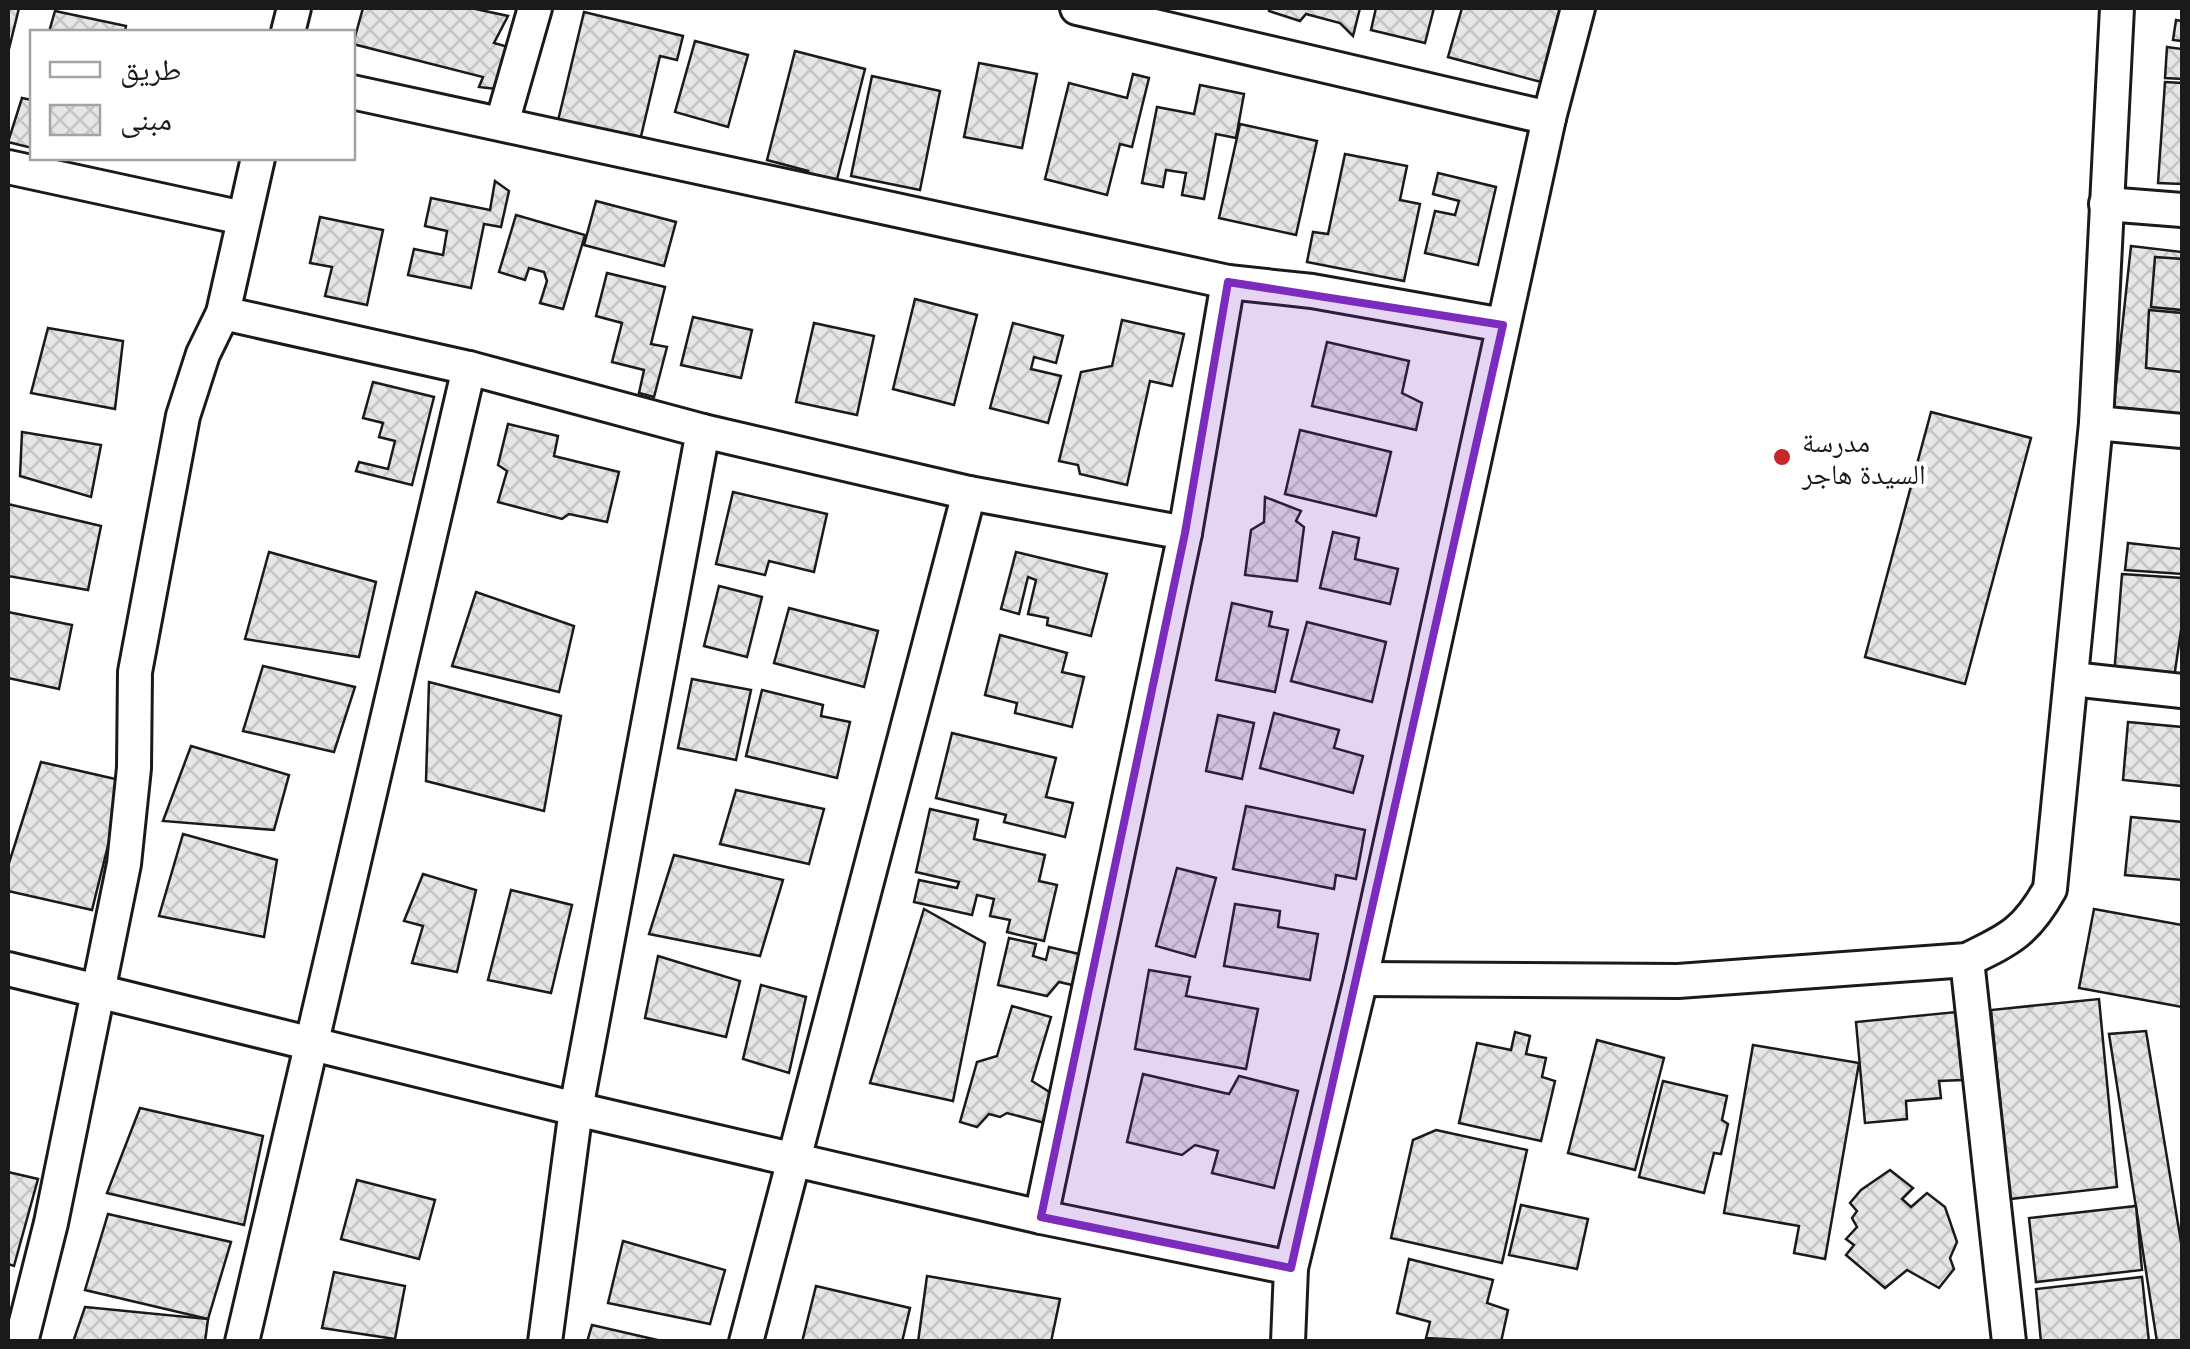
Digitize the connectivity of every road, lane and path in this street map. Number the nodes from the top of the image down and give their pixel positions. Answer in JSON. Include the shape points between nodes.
{"nodes":[{"id":1,"x":535,"y":8,"type":"edge"},
{"id":2,"x":1077,"y":8,"type":"edge"},
{"id":3,"x":1578,"y":8,"type":"edge"},
{"id":4,"x":2117,"y":8,"type":"edge"},
{"id":5,"x":355,"y":93,"type":"edge"},
{"id":6,"x":1548,"y":118,"type":"junction"},
{"id":7,"x":502,"y":123,"type":"junction"},
{"id":8,"x":258,"y":160,"type":"edge"},
{"id":9,"x":8,"y":170,"type":"edge"},
{"id":10,"x":2106,"y":204,"type":"junction"},
{"id":11,"x":2182,"y":210,"type":"edge"},
{"id":12,"x":244,"y":218,"type":"junction"},
{"id":13,"x":1228,"y":282,"type":"junction"},
{"id":14,"x":222,"y":313,"type":"junction"},
{"id":15,"x":1502,"y":325,"type":"junction"},
{"id":16,"x":469,"y":368,"type":"junction"},
{"id":17,"x":2096,"y":422,"type":"junction"},
{"id":18,"x":2182,"y":430,"type":"edge"},
{"id":19,"x":703,"y":431,"type":"junction"},
{"id":20,"x":970,"y":493,"type":"junction"},
{"id":21,"x":1185,"y":533,"type":"junction"},
{"id":22,"x":2072,"y":678,"type":"junction"},
{"id":23,"x":2182,"y":691,"type":"edge"},
{"id":24,"x":1966,"y":960,"type":"junction"},
{"id":25,"x":8,"y":969,"type":"edge"},
{"id":26,"x":1361,"y":979,"type":"junction"},
{"id":27,"x":97,"y":990,"type":"junction"},
{"id":28,"x":309,"y":1043,"type":"junction"},
{"id":29,"x":576,"y":1109,"type":"junction"},
{"id":30,"x":793,"y":1158,"type":"junction"},
{"id":31,"x":1041,"y":1217,"type":"junction"},
{"id":32,"x":1291,"y":1268,"type":"junction"},
{"id":33,"x":22,"y":1342,"type":"edge"},
{"id":34,"x":242,"y":1342,"type":"edge"},
{"id":35,"x":545,"y":1342,"type":"edge"},
{"id":36,"x":746,"y":1342,"type":"edge"},
{"id":37,"x":1288,"y":1342,"type":"edge"},
{"id":38,"x":2009,"y":1342,"type":"edge"}],
"edges":[{"from":1,"to":7,"type":"street"},
{"from":2,"to":6,"type":"street"},
{"from":3,"to":6,"type":"street"},
{"from":4,"to":10,"type":"street"},
{"from":5,"to":7,"type":"street"},
{"from":6,"to":15,"type":"street"},
{"from":7,"to":13,"type":"street"},
{"from":8,"to":12,"type":"street"},
{"from":9,"to":12,"type":"street"},
{"from":10,"to":11,"type":"street"},
{"from":10,"to":17,"type":"street"},
{"from":12,"to":14,"type":"street"},
{"from":13,"to":15,"type":"street"},
{"from":13,"to":21,"type":"street"},
{"from":14,"to":16,"type":"street"},
{"from":14,"to":27,"type":"street","via":[[184,416],[150,583],[134,672],[124,864]]},
{"from":15,"to":26,"type":"street"},
{"from":16,"to":19,"type":"street"},
{"from":16,"to":28,"type":"street"},
{"from":17,"to":18,"type":"street"},
{"from":17,"to":22,"type":"street"},
{"from":19,"to":20,"type":"street"},
{"from":19,"to":29,"type":"street"},
{"from":20,"to":21,"type":"street"},
{"from":20,"to":30,"type":"street"},
{"from":21,"to":31,"type":"street"},
{"from":22,"to":23,"type":"street"},
{"from":22,"to":24,"type":"street","via":[[2050,889],[2032,921]]},
{"from":24,"to":26,"type":"street","via":[[1678,981]]},
{"from":24,"to":38,"type":"street"},
{"from":25,"to":27,"type":"street"},
{"from":26,"to":32,"type":"street"},
{"from":27,"to":28,"type":"street"},
{"from":27,"to":33,"type":"street"},
{"from":28,"to":29,"type":"street"},
{"from":28,"to":34,"type":"street"},
{"from":29,"to":30,"type":"street"},
{"from":29,"to":35,"type":"street"},
{"from":30,"to":31,"type":"street"},
{"from":30,"to":36,"type":"street"},
{"from":31,"to":32,"type":"street"},
{"from":32,"to":37,"type":"street"}]}
